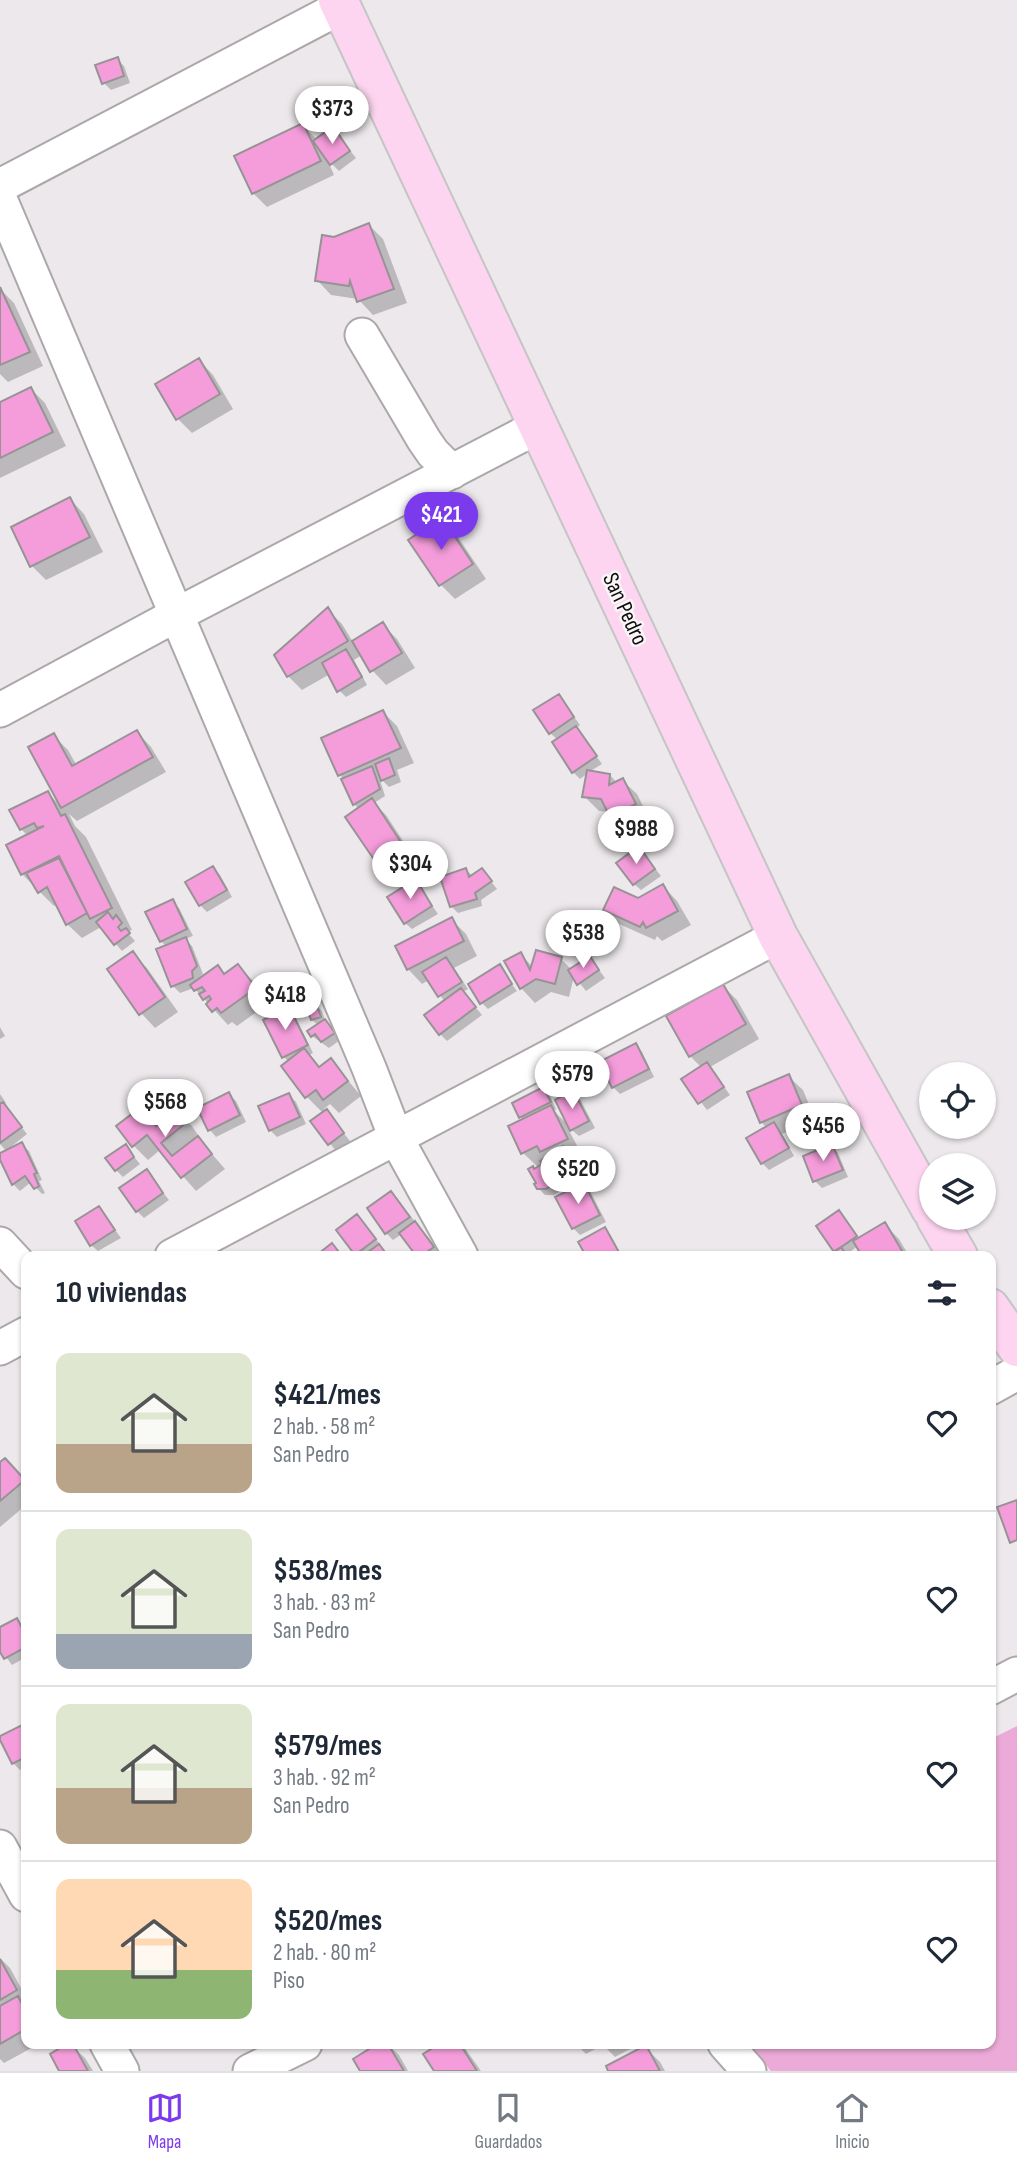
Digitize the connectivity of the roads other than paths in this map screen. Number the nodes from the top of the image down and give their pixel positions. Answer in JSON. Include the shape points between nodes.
{"nodes":[{"id":1,"x":340,"y":4,"type":"edge"},
{"id":2,"x":0,"y":186,"type":"edge"},
{"id":3,"x":0,"y":199,"type":"edge"},
{"id":4,"x":362,"y":335,"type":"dead end"},
{"id":5,"x":539,"y":426,"type":"junction"},
{"id":6,"x":452,"y":472,"type":"junction"},
{"id":7,"x":176,"y":615,"type":"junction"},
{"id":8,"x":0,"y":710,"type":"edge"},
{"id":9,"x":778,"y":936,"type":"junction"},
{"id":10,"x":396,"y":1138,"type":"junction"},
{"id":11,"x":919,"y":1188,"type":"edge"},
{"id":12,"x":943,"y":1230,"type":"edge"},
{"id":13,"x":0,"y":1244,"type":"edge"},
{"id":14,"x":181,"y":1251,"type":"edge"},
{"id":15,"x":458,"y":1251,"type":"edge"},
{"id":16,"x":955,"y":1251,"type":"edge"},
{"id":17,"x":21,"y":1267,"type":"edge"},
{"id":18,"x":996,"y":1317,"type":"edge"},
{"id":19,"x":21,"y":1337,"type":"edge"},
{"id":20,"x":1017,"y":1347,"type":"edge"},
{"id":21,"x":0,"y":1348,"type":"edge"},
{"id":22,"x":1017,"y":1373,"type":"edge"},
{"id":23,"x":996,"y":1385,"type":"edge"},
{"id":24,"x":1017,"y":1674,"type":"edge"},
{"id":25,"x":996,"y":1686,"type":"edge"},
{"id":26,"x":0,"y":1847,"type":"edge"},
{"id":27,"x":21,"y":1886,"type":"edge"},
{"id":28,"x":110,"y":2049,"type":"edge"},
{"id":29,"x":295,"y":2049,"type":"edge"},
{"id":30,"x":729,"y":2049,"type":"edge"},
{"id":31,"x":122,"y":2071,"type":"edge"},
{"id":32,"x":250,"y":2071,"type":"edge"},
{"id":33,"x":748,"y":2071,"type":"edge"}],
"edges":[{"from":1,"to":2,"type":"street"},
{"from":1,"to":5,"type":"main road","name":"San Pedro"},
{"from":3,"to":7,"type":"street"},
{"from":4,"to":6,"type":"street","via":[[424,440]]},
{"from":5,"to":6,"type":"street"},
{"from":5,"to":9,"type":"main road","name":"San Pedro"},
{"from":6,"to":7,"type":"street"},
{"from":7,"to":8,"type":"street"},
{"from":7,"to":10,"type":"street"},
{"from":9,"to":10,"type":"street"},
{"from":9,"to":11,"type":"main road","name":"San Pedro"},
{"from":10,"to":14,"type":"street"},
{"from":10,"to":15,"type":"street"},
{"from":12,"to":16,"type":"main road"},
{"from":13,"to":17,"type":"street"},
{"from":18,"to":20,"type":"main road"},
{"from":19,"to":21,"type":"street"},
{"from":22,"to":23,"type":"street"},
{"from":24,"to":25,"type":"street"},
{"from":26,"to":27,"type":"street"},
{"from":28,"to":31,"type":"street"},
{"from":29,"to":32,"type":"street"},
{"from":30,"to":33,"type":"street"}]}
